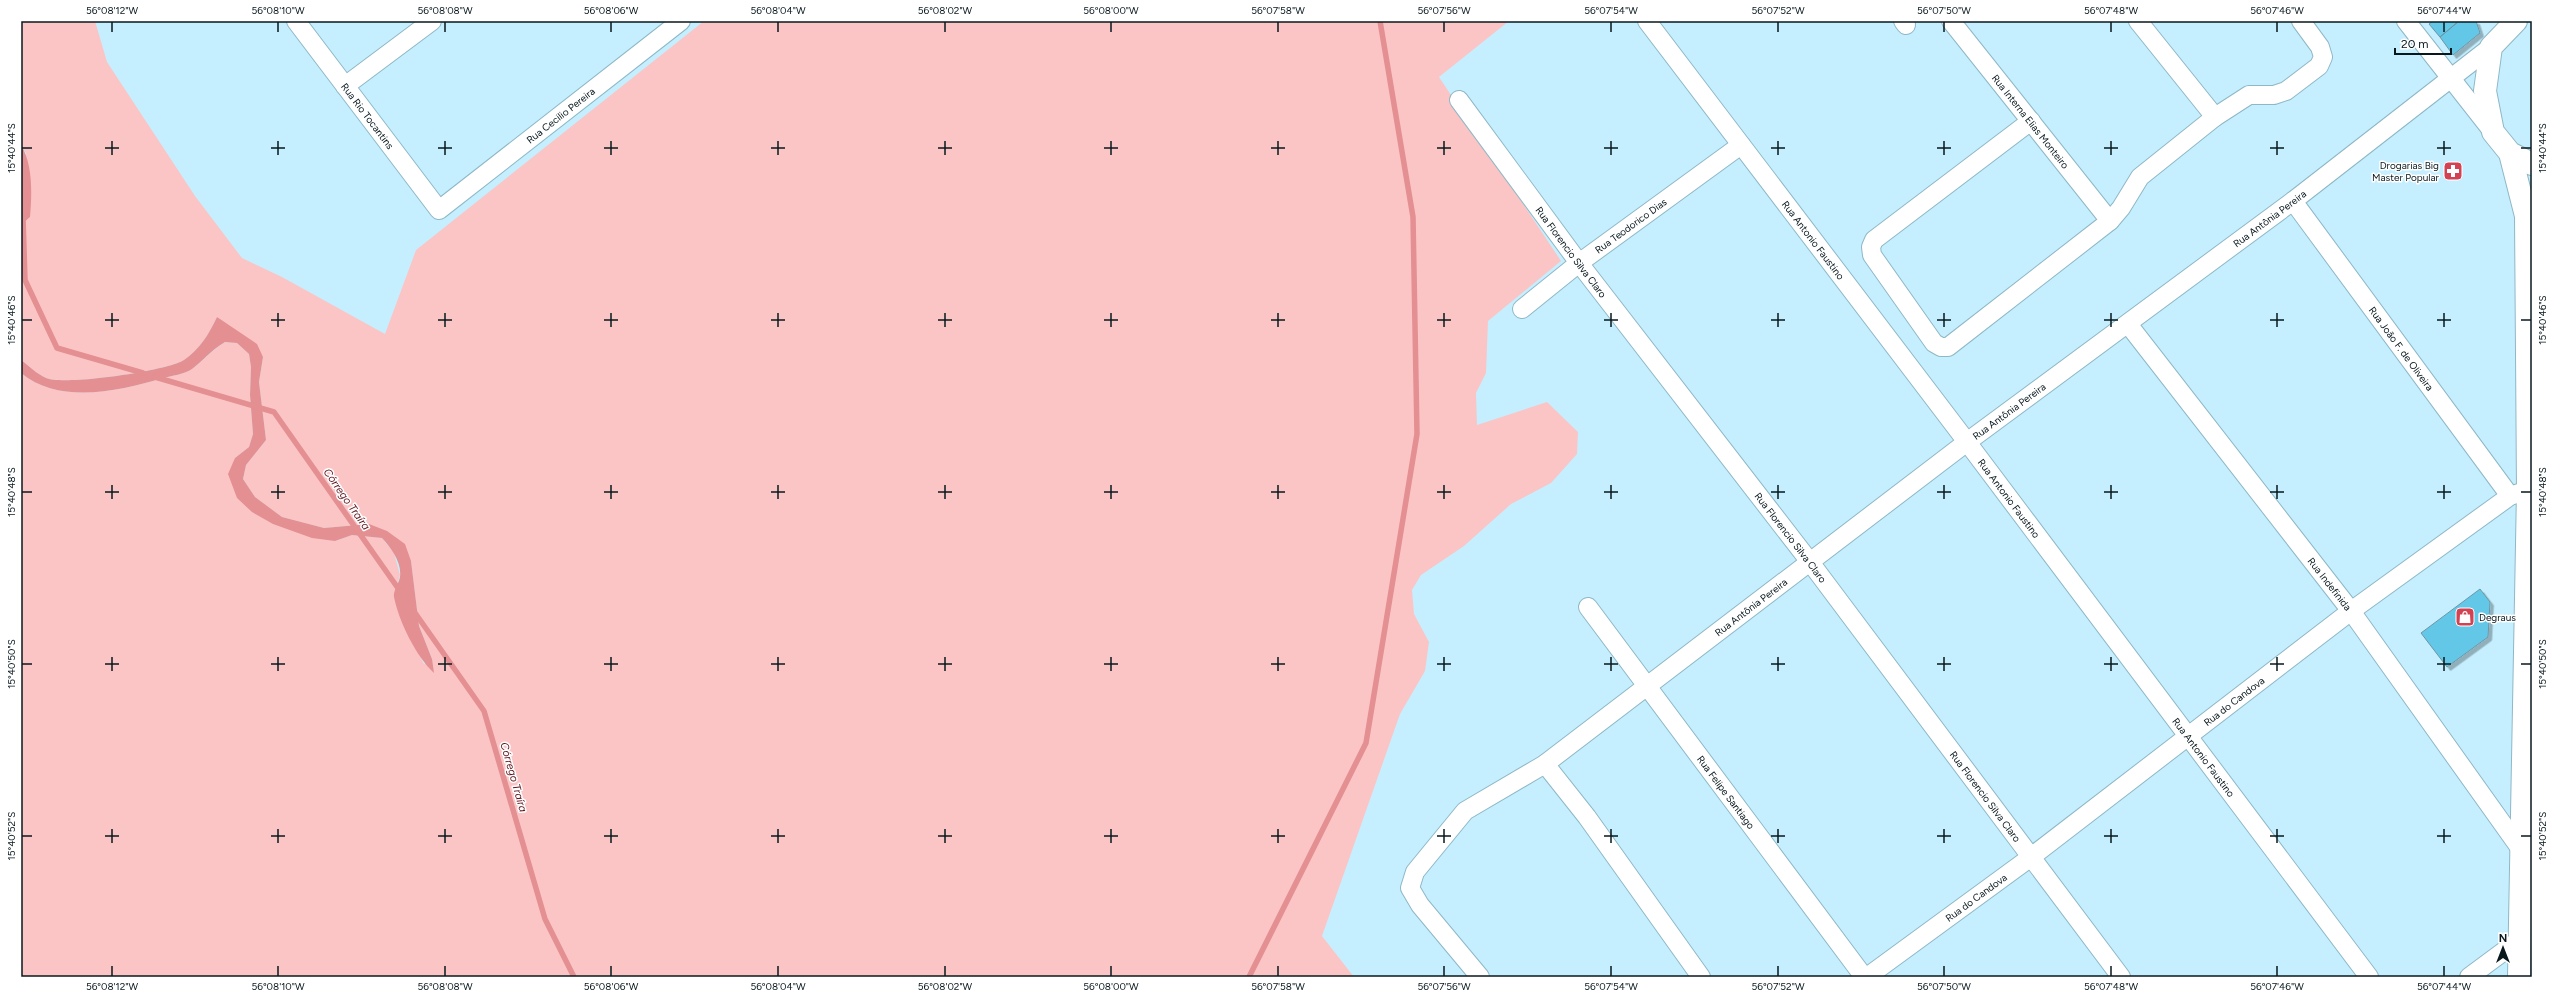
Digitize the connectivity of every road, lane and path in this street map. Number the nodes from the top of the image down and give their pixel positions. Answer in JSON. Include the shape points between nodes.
{"nodes":[{"id":1,"x":296,"y":21,"type":"edge"},
{"id":2,"x":432,"y":21,"type":"edge"},
{"id":3,"x":681,"y":21,"type":"edge"},
{"id":4,"x":1647,"y":21,"type":"edge"},
{"id":5,"x":1951,"y":21,"type":"edge"},
{"id":6,"x":2138,"y":21,"type":"edge"},
{"id":7,"x":2301,"y":21,"type":"edge"},
{"id":8,"x":2406,"y":21,"type":"edge"},
{"id":9,"x":2510,"y":24,"type":"edge"},
{"id":10,"x":2491,"y":47,"type":"junction"},
{"id":11,"x":2450,"y":78,"type":"junction"},
{"id":12,"x":346,"y":86,"type":"junction"},
{"id":13,"x":1460,"y":100,"type":"dead end"},
{"id":14,"x":2215,"y":117,"type":"junction"},
{"id":15,"x":2031,"y":121,"type":"junction"},
{"id":16,"x":2493,"y":132,"type":"junction"},
{"id":17,"x":1741,"y":145,"type":"junction"},
{"id":18,"x":2510,"y":153,"type":"junction"},
{"id":19,"x":2532,"y":164,"type":"edge"},
{"id":20,"x":2293,"y":201,"type":"junction"},
{"id":21,"x":439,"y":210,"type":"joint"},
{"id":22,"x":2110,"y":221,"type":"junction"},
{"id":23,"x":1579,"y":263,"type":"junction"},
{"id":24,"x":1522,"y":309,"type":"dead end"},
{"id":25,"x":2128,"y":324,"type":"junction"},
{"id":26,"x":1967,"y":442,"type":"junction"},
{"id":27,"x":2519,"y":493,"type":"junction"},
{"id":28,"x":1810,"y":562,"type":"junction"},
{"id":29,"x":1588,"y":606,"type":"dead end"},
{"id":30,"x":2351,"y":611,"type":"junction"},
{"id":31,"x":1647,"y":687,"type":"junction"},
{"id":32,"x":2188,"y":736,"type":"junction"},
{"id":33,"x":1545,"y":764,"type":"junction"},
{"id":34,"x":2522,"y":851,"type":"junction"},
{"id":35,"x":2031,"y":857,"type":"junction"},
{"id":36,"x":2519,"y":940,"type":"junction"},
{"id":37,"x":1480,"y":977,"type":"edge"},
{"id":38,"x":1701,"y":977,"type":"edge"},
{"id":39,"x":1866,"y":977,"type":"edge"},
{"id":40,"x":2121,"y":977,"type":"edge"},
{"id":41,"x":2369,"y":977,"type":"edge"},
{"id":42,"x":2469,"y":977,"type":"edge"},
{"id":43,"x":2519,"y":977,"type":"edge"}],
"edges":[{"from":1,"to":12,"type":"street","name":"Rua Rio Tocantins"},
{"from":2,"to":12,"type":"street"},
{"from":3,"to":21,"type":"street","name":"Rua Cecilio Pereira"},
{"from":4,"to":17,"type":"street","name":"Rua Antonio Faustino"},
{"from":5,"to":15,"type":"street","name":"Rua Interna Elias Monteiro"},
{"from":6,"to":14,"type":"street"},
{"from":7,"to":14,"type":"street","via":[[2320,47],[2323,56],[2319,66],[2286,91],[2274,95],[2249,95]]},
{"from":8,"to":11,"type":"street"},
{"from":9,"to":10,"type":"main road"},
{"from":10,"to":11,"type":"street","name":"Rua Antônia Pereira"},
{"from":10,"to":16,"type":"main road","via":[[2485,91]]},
{"from":11,"to":16,"type":"street"},
{"from":11,"to":20,"type":"street","name":"Rua Antônia Pereira"},
{"from":12,"to":21,"type":"street","name":"Rua Rio Tocantins"},
{"from":13,"to":23,"type":"street","name":"Rua Florencio Silva Claro"},
{"from":14,"to":22,"type":"street","via":[[2140,177]]},
{"from":15,"to":22,"type":"street","name":"Rua Interna Elias Monteiro"},
{"from":15,"to":22,"type":"street","via":[[1874,240],[1871,247],[1872,255],[1934,343],[1941,347],[1948,346]]},
{"from":16,"to":18,"type":"main road"},
{"from":17,"to":23,"type":"street","name":"Rua Teodorico Dias"},
{"from":17,"to":26,"type":"street","name":"Rua Antonio Faustino"},
{"from":18,"to":19,"type":"main road"},
{"from":18,"to":27,"type":"main road","via":[[2526,216]]},
{"from":20,"to":25,"type":"street","name":"Rua Antônia Pereira"},
{"from":20,"to":27,"type":"street","name":"Rua João F. de Oliveira"},
{"from":23,"to":24,"type":"street","name":"Rua Teodorico Dias"},
{"from":23,"to":28,"type":"street","name":"Rua Florencio Silva Claro"},
{"from":25,"to":26,"type":"street","name":"Rua Antônia Pereira"},
{"from":25,"to":30,"type":"street","name":"Rua Indefinida"},
{"from":26,"to":28,"type":"street","name":"Rua Antônia Pereira"},
{"from":26,"to":32,"type":"street","name":"Rua Antonio Faustino"},
{"from":27,"to":30,"type":"street","name":"Rua do Candova"},
{"from":27,"to":34,"type":"main road"},
{"from":28,"to":31,"type":"street","name":"Rua Antônia Pereira"},
{"from":28,"to":35,"type":"street","name":"Rua Florencio Silva Claro"},
{"from":29,"to":31,"type":"street","name":"Rua Felipe Santiago"},
{"from":30,"to":32,"type":"street","name":"Rua do Candova"},
{"from":30,"to":34,"type":"street","name":"Rua Indefinida"},
{"from":31,"to":33,"type":"street","name":"Rua Antônia Pereira"},
{"from":31,"to":39,"type":"street","name":"Rua Felipe Santiago"},
{"from":32,"to":35,"type":"street","name":"Rua do Candova"},
{"from":32,"to":41,"type":"street","name":"Rua Antonio Faustino"},
{"from":33,"to":37,"type":"street","name":"Rua Antônia Pereira","via":[[1465,811],[1415,872],[1410,888],[1420,905]]},
{"from":33,"to":38,"type":"street","via":[[1588,817]]},
{"from":34,"to":36,"type":"main road"},
{"from":35,"to":39,"type":"street","name":"Rua do Candova"},
{"from":35,"to":40,"type":"street","name":"Rua Florencio Silva Claro"},
{"from":36,"to":42,"type":"street"},
{"from":36,"to":43,"type":"main road"}]}
